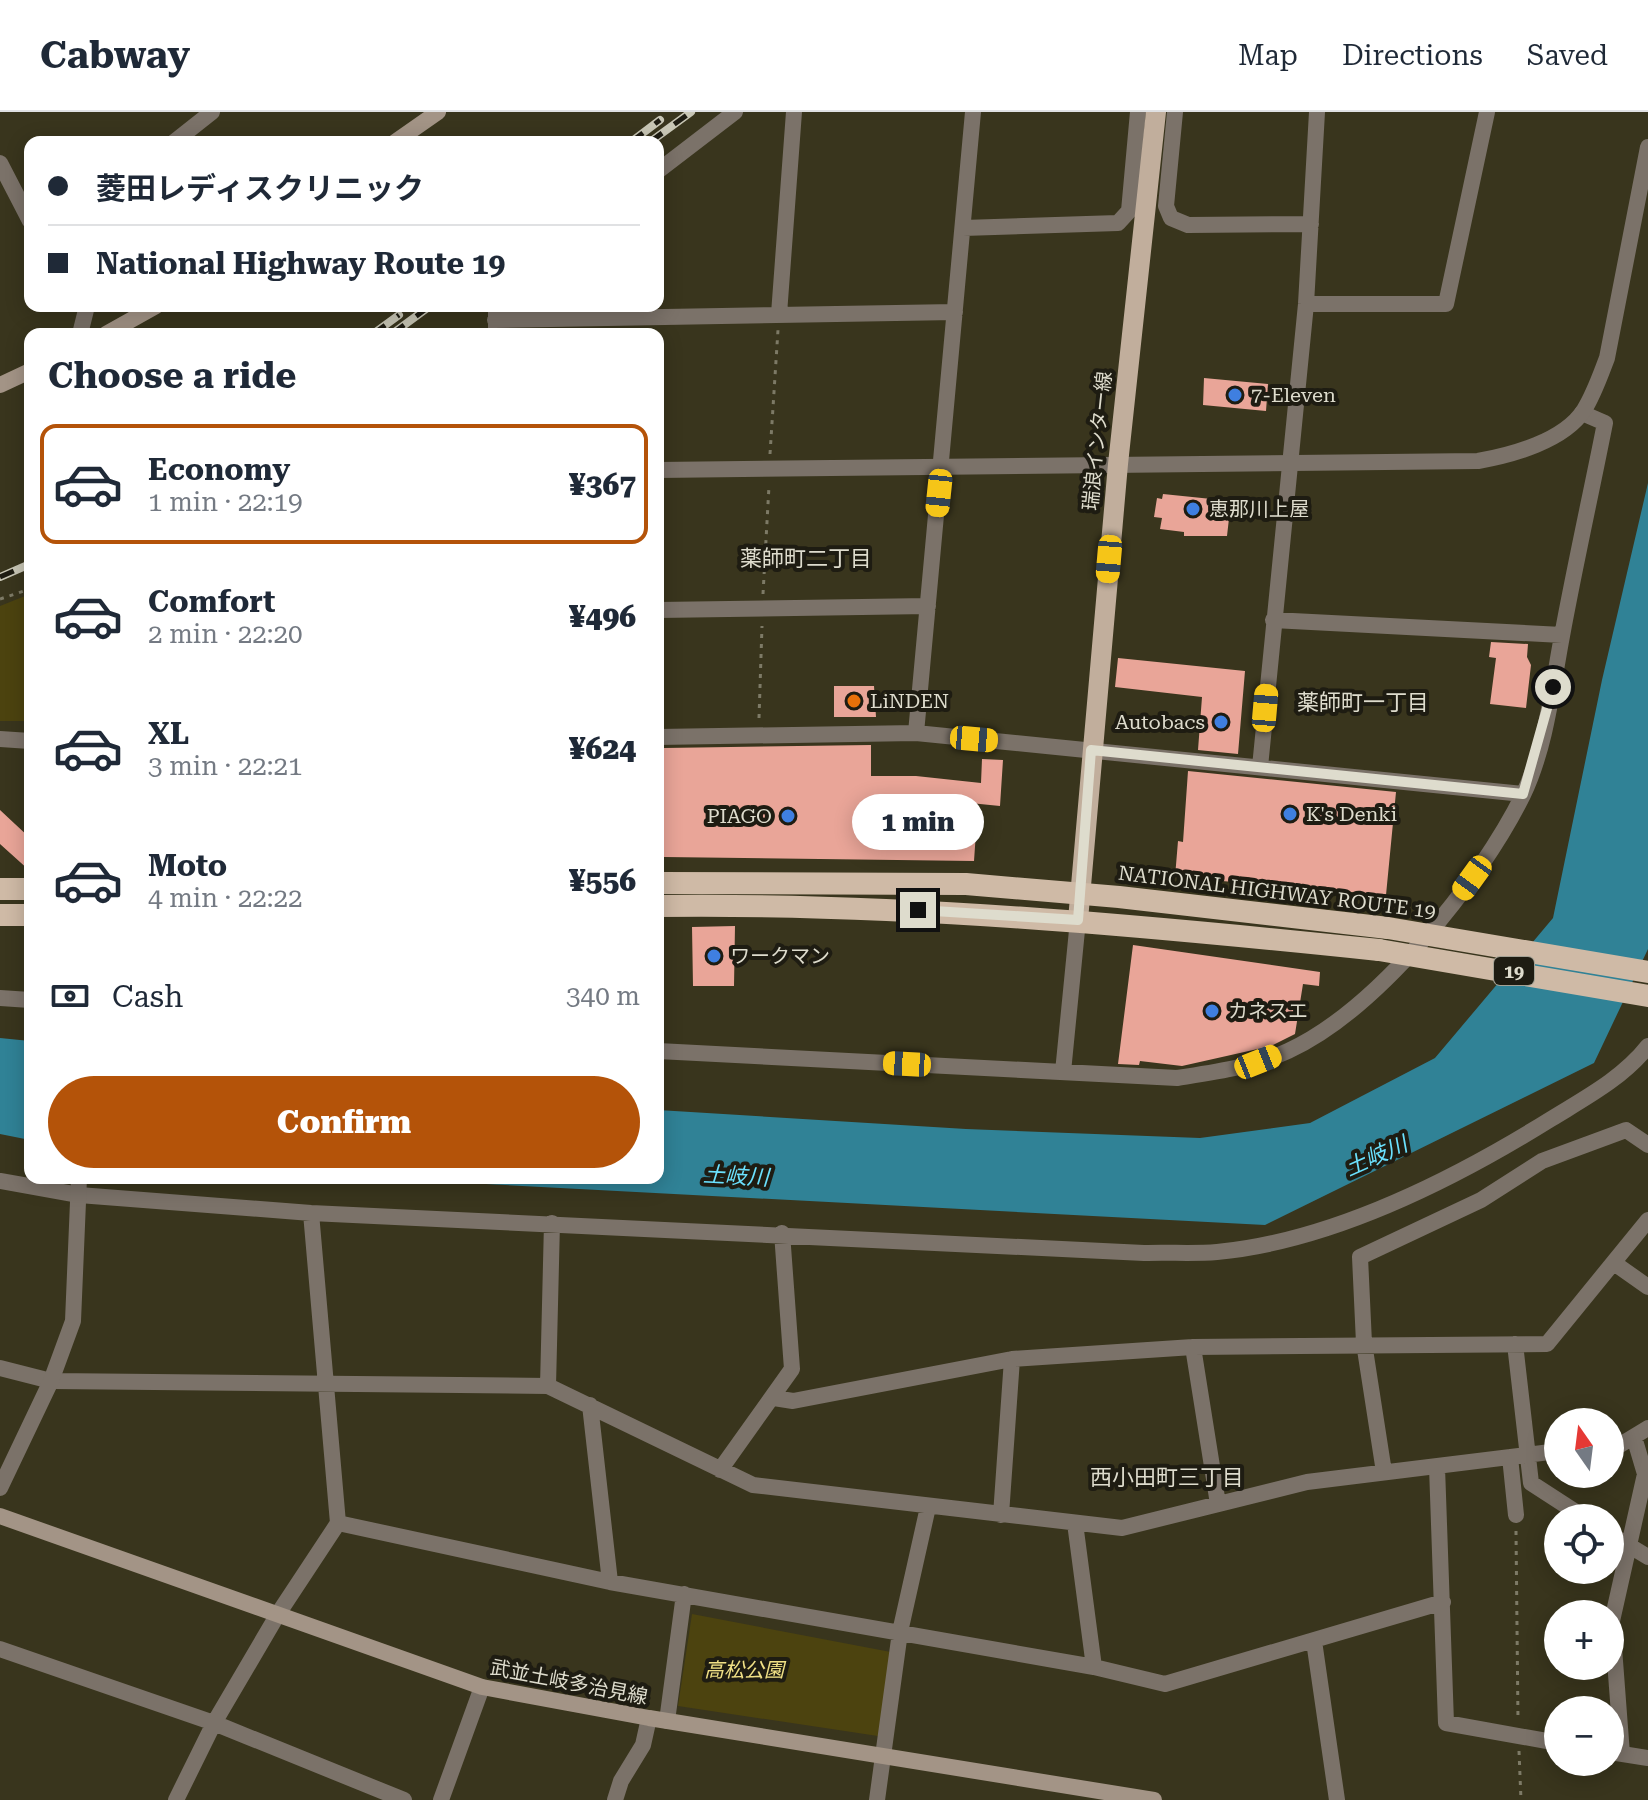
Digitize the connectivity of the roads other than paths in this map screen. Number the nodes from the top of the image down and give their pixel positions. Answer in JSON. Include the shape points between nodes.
{"nodes":[{"id":1,"x":212,"y":112,"type":"edge"},
{"id":2,"x":438,"y":112,"type":"edge"},
{"id":3,"x":735,"y":112,"type":"edge"},
{"id":4,"x":794,"y":112,"type":"edge"},
{"id":5,"x":973,"y":112,"type":"edge"},
{"id":6,"x":1138,"y":112,"type":"edge"},
{"id":7,"x":1156,"y":112,"type":"edge"},
{"id":8,"x":1175,"y":112,"type":"edge"},
{"id":9,"x":1317,"y":112,"type":"edge"},
{"id":10,"x":1487,"y":112,"type":"edge"},
{"id":11,"x":182,"y":136,"type":"edge"},
{"id":12,"x":404,"y":136,"type":"edge"},
{"id":13,"x":1648,"y":147,"type":"edge"},
{"id":14,"x":0,"y":163,"type":"edge"},
{"id":15,"x":664,"y":166,"type":"edge"},
{"id":16,"x":24,"y":209,"type":"edge"},
{"id":17,"x":1311,"y":224,"type":"junction"},
{"id":18,"x":963,"y":228,"type":"junction"},
{"id":19,"x":1306,"y":304,"type":"junction"},
{"id":20,"x":145,"y":312,"type":"edge"},
{"id":21,"x":955,"y":312,"type":"junction"},
{"id":22,"x":779,"y":314,"type":"junction"},
{"id":23,"x":496,"y":320,"type":"edge"},
{"id":24,"x":117,"y":328,"type":"edge"},
{"id":25,"x":24,"y":374,"type":"edge"},
{"id":26,"x":0,"y":385,"type":"edge"},
{"id":27,"x":1582,"y":413,"type":"junction"},
{"id":28,"x":1289,"y":461,"type":"junction"},
{"id":29,"x":941,"y":464,"type":"junction"},
{"id":30,"x":1118,"y":464,"type":"junction"},
{"id":31,"x":664,"y":470,"type":"edge"},
{"id":32,"x":928,"y":606,"type":"junction"},
{"id":33,"x":664,"y":610,"type":"edge"},
{"id":34,"x":1273,"y":620,"type":"junction"},
{"id":35,"x":1562,"y":635,"type":"junction"},
{"id":36,"x":916,"y":733,"type":"junction"},
{"id":37,"x":664,"y":737,"type":"edge"},
{"id":38,"x":0,"y":739,"type":"edge"},
{"id":39,"x":24,"y":741,"type":"edge"},
{"id":40,"x":1091,"y":750,"type":"junction"},
{"id":41,"x":1260,"y":767,"type":"junction"},
{"id":42,"x":1523,"y":794,"type":"junction"},
{"id":43,"x":664,"y":883,"type":"edge"},
{"id":44,"x":0,"y":889,"type":"edge"},
{"id":45,"x":24,"y":889,"type":"edge"},
{"id":46,"x":1080,"y":893,"type":"junction"},
{"id":47,"x":664,"y":906,"type":"edge"},
{"id":48,"x":0,"y":915,"type":"edge"},
{"id":49,"x":24,"y":915,"type":"edge"},
{"id":50,"x":1078,"y":920,"type":"junction"},
{"id":51,"x":1648,"y":972,"type":"edge"},
{"id":52,"x":1648,"y":996,"type":"edge"},
{"id":53,"x":0,"y":998,"type":"edge"},
{"id":54,"x":24,"y":1000,"type":"edge"},
{"id":55,"x":1648,"y":1046,"type":"edge"},
{"id":56,"x":664,"y":1051,"type":"edge"},
{"id":57,"x":1063,"y":1072,"type":"junction"},
{"id":58,"x":1648,"y":1145,"type":"edge"},
{"id":59,"x":0,"y":1181,"type":"edge"},
{"id":60,"x":24,"y":1182,"type":"edge"},
{"id":61,"x":79,"y":1184,"type":"edge"},
{"id":62,"x":311,"y":1213,"type":"junction"},
{"id":63,"x":1648,"y":1220,"type":"edge"},
{"id":64,"x":552,"y":1223,"type":"junction"},
{"id":65,"x":782,"y":1233,"type":"junction"},
{"id":66,"x":1614,"y":1263,"type":"junction"},
{"id":67,"x":1648,"y":1287,"type":"edge"},
{"id":68,"x":1364,"y":1343,"type":"junction"},
{"id":69,"x":1515,"y":1344,"type":"junction"},
{"id":70,"x":1193,"y":1347,"type":"junction"},
{"id":71,"x":1012,"y":1359,"type":"junction"},
{"id":72,"x":0,"y":1368,"type":"edge"},
{"id":73,"x":51,"y":1381,"type":"junction"},
{"id":74,"x":326,"y":1384,"type":"junction"},
{"id":75,"x":548,"y":1386,"type":"junction"},
{"id":76,"x":774,"y":1398,"type":"junction"},
{"id":77,"x":590,"y":1405,"type":"junction"},
{"id":78,"x":1641,"y":1433,"type":"edge"},
{"id":79,"x":1544,"y":1453,"type":"edge"},
{"id":80,"x":1517,"y":1456,"type":"junction"},
{"id":81,"x":1437,"y":1467,"type":"junction"},
{"id":82,"x":720,"y":1470,"type":"junction"},
{"id":83,"x":1384,"y":1472,"type":"junction"},
{"id":84,"x":0,"y":1488,"type":"edge"},
{"id":85,"x":1218,"y":1504,"type":"junction"},
{"id":86,"x":1563,"y":1504,"type":"edge"},
{"id":87,"x":928,"y":1507,"type":"junction"},
{"id":88,"x":1001,"y":1515,"type":"junction"},
{"id":89,"x":1516,"y":1515,"type":"road end"},
{"id":90,"x":0,"y":1516,"type":"edge"},
{"id":91,"x":338,"y":1523,"type":"junction"},
{"id":92,"x":1075,"y":1523,"type":"junction"},
{"id":93,"x":1624,"y":1543,"type":"edge"},
{"id":94,"x":1630,"y":1547,"type":"junction"},
{"id":95,"x":1648,"y":1557,"type":"edge"},
{"id":96,"x":610,"y":1582,"type":"junction"},
{"id":97,"x":684,"y":1594,"type":"junction"},
{"id":98,"x":1443,"y":1602,"type":"junction"},
{"id":99,"x":278,"y":1614,"type":"junction"},
{"id":100,"x":900,"y":1632,"type":"junction"},
{"id":101,"x":1314,"y":1641,"type":"junction"},
{"id":102,"x":0,"y":1649,"type":"edge"},
{"id":103,"x":1094,"y":1667,"type":"junction"},
{"id":104,"x":482,"y":1687,"type":"junction"},
{"id":105,"x":1614,"y":1696,"type":"edge"},
{"id":106,"x":649,"y":1718,"type":"junction"},
{"id":107,"x":667,"y":1721,"type":"junction"},
{"id":108,"x":214,"y":1723,"type":"junction"},
{"id":109,"x":1544,"y":1741,"type":"edge"},
{"id":110,"x":1624,"y":1754,"type":"edge"},
{"id":111,"x":884,"y":1756,"type":"junction"},
{"id":112,"x":1648,"y":1758,"type":"edge"},
{"id":113,"x":176,"y":1800,"type":"edge"},
{"id":114,"x":404,"y":1800,"type":"edge"},
{"id":115,"x":441,"y":1800,"type":"edge"},
{"id":116,"x":615,"y":1800,"type":"edge"},
{"id":117,"x":877,"y":1800,"type":"edge"},
{"id":118,"x":1154,"y":1800,"type":"edge"},
{"id":119,"x":1337,"y":1800,"type":"edge"}],
"edges":[{"from":1,"to":11,"type":"street"},
{"from":2,"to":12,"type":"main road"},
{"from":3,"to":15,"type":"street"},
{"from":4,"to":22,"type":"street"},
{"from":5,"to":18,"type":"street"},
{"from":6,"to":18,"type":"street","via":[[1129,211],[1118,223]]},
{"from":7,"to":30,"type":"main road","name":"瑞浪インター線"},
{"from":8,"to":17,"type":"street","via":[[1166,206],[1171,218],[1188,225]]},
{"from":9,"to":17,"type":"street"},
{"from":10,"to":19,"type":"street","via":[[1446,304]]},
{"from":13,"to":27,"type":"street","via":[[1607,358]]},
{"from":14,"to":16,"type":"street"},
{"from":17,"to":19,"type":"street"},
{"from":18,"to":21,"type":"street"},
{"from":19,"to":28,"type":"street"},
{"from":20,"to":24,"type":"main road"},
{"from":21,"to":22,"type":"street"},
{"from":21,"to":29,"type":"street"},
{"from":22,"to":23,"type":"street"},
{"from":25,"to":26,"type":"main road"},
{"from":27,"to":28,"type":"street","via":[[1519,454],[1478,461]]},
{"from":27,"to":35,"type":"street","via":[[1605,423]]},
{"from":28,"to":30,"type":"street"},
{"from":28,"to":34,"type":"street"},
{"from":29,"to":30,"type":"street"},
{"from":29,"to":31,"type":"street"},
{"from":29,"to":32,"type":"street"},
{"from":30,"to":40,"type":"main road","name":"瑞浪インター線"},
{"from":32,"to":33,"type":"street"},
{"from":32,"to":36,"type":"street"},
{"from":34,"to":35,"type":"street"},
{"from":34,"to":41,"type":"street"},
{"from":35,"to":42,"type":"street","via":[[1548,713]]},
{"from":36,"to":37,"type":"street"},
{"from":36,"to":40,"type":"street"},
{"from":38,"to":39,"type":"street"},
{"from":40,"to":41,"type":"street"},
{"from":40,"to":46,"type":"main road","name":"瑞浪インター線"},
{"from":41,"to":42,"type":"street"},
{"from":42,"to":57,"type":"street","via":[[1448,909],[1367,998],[1291,1050],[1177,1078]]},
{"from":43,"to":46,"type":"highway","name":"NATIONAL HIGHWAY ROUTE 19","number":"19","via":[[950,884]]},
{"from":44,"to":45,"type":"highway"},
{"from":46,"to":50,"type":"main road","name":"瑞浪インター線"},
{"from":46,"to":51,"type":"highway","name":"NATIONAL HIGHWAY ROUTE 19","number":"19","bridge":true,"via":[[1388,928]]},
{"from":47,"to":50,"type":"highway","number":"19","via":[[796,904]]},
{"from":48,"to":49,"type":"highway"},
{"from":50,"to":52,"type":"highway","number":"19","bridge":true,"via":[[1379,950]]},
{"from":50,"to":57,"type":"street"},
{"from":53,"to":54,"type":"street"},
{"from":55,"to":65,"type":"street","via":[[1635,1062],[1512,1143],[1369,1214],[1290,1237],[1218,1252],[1144,1253]]},
{"from":56,"to":57,"type":"street"},
{"from":58,"to":68,"type":"street","via":[[1626,1130],[1542,1161],[1481,1200],[1360,1257]]},
{"from":59,"to":60,"type":"street"},
{"from":61,"to":62,"type":"street"},
{"from":61,"to":73,"type":"street","via":[[73,1321]]},
{"from":62,"to":64,"type":"street"},
{"from":62,"to":74,"type":"street"},
{"from":63,"to":66,"type":"street"},
{"from":64,"to":65,"type":"street"},
{"from":64,"to":75,"type":"street"},
{"from":65,"to":76,"type":"street","via":[[792,1369]]},
{"from":66,"to":67,"type":"street"},
{"from":66,"to":69,"type":"street","via":[[1547,1344]]},
{"from":68,"to":69,"type":"street"},
{"from":68,"to":70,"type":"street"},
{"from":68,"to":83,"type":"street"},
{"from":69,"to":80,"type":"street"},
{"from":70,"to":71,"type":"street"},
{"from":70,"to":85,"type":"street"},
{"from":71,"to":76,"type":"street","via":[[793,1401]]},
{"from":71,"to":88,"type":"street"},
{"from":72,"to":73,"type":"street"},
{"from":73,"to":74,"type":"street"},
{"from":73,"to":84,"type":"street"},
{"from":74,"to":75,"type":"street"},
{"from":74,"to":91,"type":"street"},
{"from":75,"to":77,"type":"street"},
{"from":76,"to":82,"type":"street"},
{"from":77,"to":82,"type":"street"},
{"from":77,"to":96,"type":"street"},
{"from":78,"to":94,"type":"street","via":[[1645,1474]]},
{"from":79,"to":80,"type":"street"},
{"from":80,"to":81,"type":"street"},
{"from":80,"to":86,"type":"street","via":[[1531,1483]]},
{"from":80,"to":89,"type":"street"},
{"from":81,"to":83,"type":"street"},
{"from":81,"to":98,"type":"street"},
{"from":82,"to":87,"type":"street","via":[[753,1485]]},
{"from":83,"to":85,"type":"street","via":[[1307,1482]]},
{"from":85,"to":92,"type":"street","via":[[1122,1528]]},
{"from":87,"to":88,"type":"street"},
{"from":87,"to":100,"type":"street"},
{"from":88,"to":92,"type":"street"},
{"from":90,"to":99,"type":"main road","name":"武並土岐多治見線"},
{"from":91,"to":96,"type":"street"},
{"from":91,"to":99,"type":"street"},
{"from":92,"to":103,"type":"street"},
{"from":93,"to":94,"type":"street"},
{"from":94,"to":95,"type":"street"},
{"from":94,"to":105,"type":"street","via":[[1612,1621]]},
{"from":96,"to":97,"type":"street"},
{"from":97,"to":100,"type":"street"},
{"from":97,"to":107,"type":"street"},
{"from":98,"to":101,"type":"street"},
{"from":98,"to":109,"type":"street","via":[[1446,1723]]},
{"from":99,"to":104,"type":"main road","name":"武並土岐多治見線"},
{"from":99,"to":108,"type":"street"},
{"from":100,"to":103,"type":"street"},
{"from":100,"to":111,"type":"street"},
{"from":101,"to":103,"type":"street","via":[[1165,1684]]},
{"from":101,"to":119,"type":"street"},
{"from":102,"to":108,"type":"street"},
{"from":104,"to":106,"type":"main road","name":"武並土岐多治見線"},
{"from":104,"to":115,"type":"street"},
{"from":106,"to":107,"type":"main road","name":"武並土岐多治見線"},
{"from":106,"to":116,"type":"street","via":[[643,1745]]},
{"from":107,"to":111,"type":"main road","name":"武並土岐多治見線"},
{"from":108,"to":113,"type":"street"},
{"from":108,"to":114,"type":"street"},
{"from":110,"to":112,"type":"street"},
{"from":111,"to":117,"type":"street"},
{"from":111,"to":118,"type":"main road","name":"武並土岐多治見線"}]}
